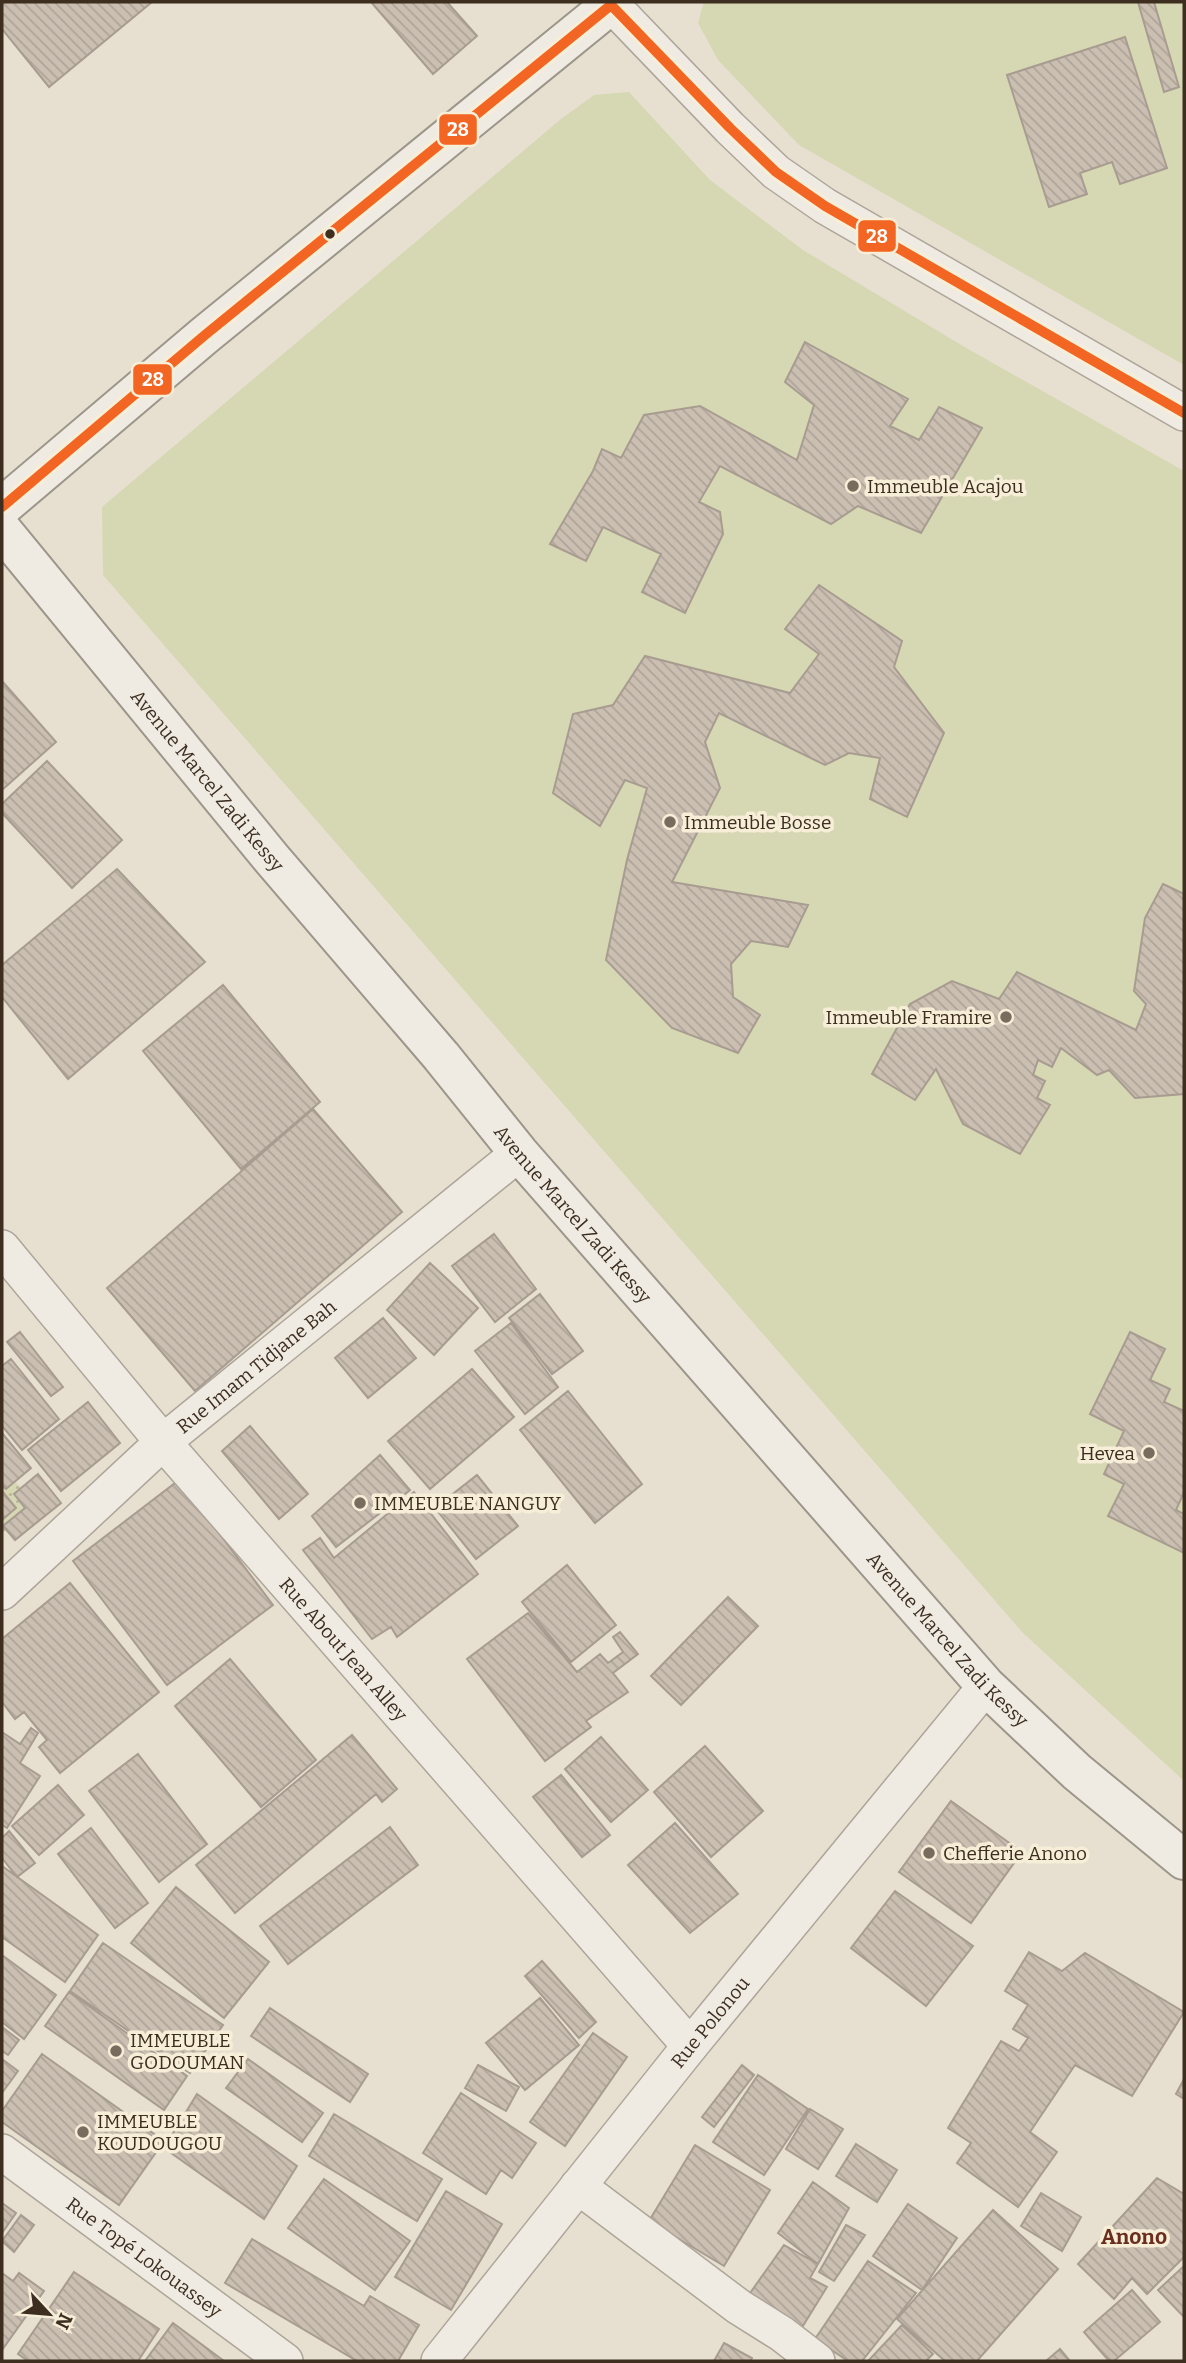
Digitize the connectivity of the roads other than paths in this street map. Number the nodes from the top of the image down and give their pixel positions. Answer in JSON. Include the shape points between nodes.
{"nodes":[{"id":1,"x":612,"y":3,"type":"edge"},
{"id":2,"x":1184,"y":412,"type":"edge"},
{"id":3,"x":2,"y":507,"type":"edge"},
{"id":4,"x":2,"y":530,"type":"edge"},
{"id":5,"x":519,"y":1153,"type":"junction"},
{"id":6,"x":2,"y":1248,"type":"edge"},
{"id":7,"x":163,"y":1442,"type":"junction"},
{"id":8,"x":2,"y":1592,"type":"edge"},
{"id":9,"x":986,"y":1686,"type":"junction"},
{"id":10,"x":1184,"y":1860,"type":"edge"},
{"id":11,"x":690,"y":2046,"type":"junction"},
{"id":12,"x":2,"y":2152,"type":"edge"},
{"id":13,"x":578,"y":2186,"type":"junction"},
{"id":14,"x":285,"y":2361,"type":"edge"},
{"id":15,"x":439,"y":2361,"type":"edge"},
{"id":16,"x":817,"y":2361,"type":"edge"}],
"edges":[{"from":1,"to":2,"type":"street","via":[[776,172],[825,206]]},
{"from":1,"to":3,"type":"street"},
{"from":4,"to":5,"type":"street","name":"Avenue Marcel Zadi Kessy"},
{"from":5,"to":7,"type":"street","name":"Rue Imam Tidjane Bah"},
{"from":5,"to":9,"type":"street","name":"Avenue Marcel Zadi Kessy"},
{"from":6,"to":7,"type":"street","name":"Rue About Jean Alley"},
{"from":7,"to":8,"type":"street","name":"Rue Imam Tidjane Bah"},
{"from":7,"to":11,"type":"street","name":"Rue About Jean Alley"},
{"from":9,"to":10,"type":"street","name":"Avenue Marcel Zadi Kessy","via":[[1077,1772]]},
{"from":9,"to":11,"type":"street","name":"Rue Polonou"},
{"from":11,"to":13,"type":"street","name":"Rue Polonou"},
{"from":12,"to":14,"type":"street","name":"Rue Topé Lokouassey"},
{"from":13,"to":15,"type":"street","name":"Rue Polonou"},
{"from":13,"to":16,"type":"street"}]}
